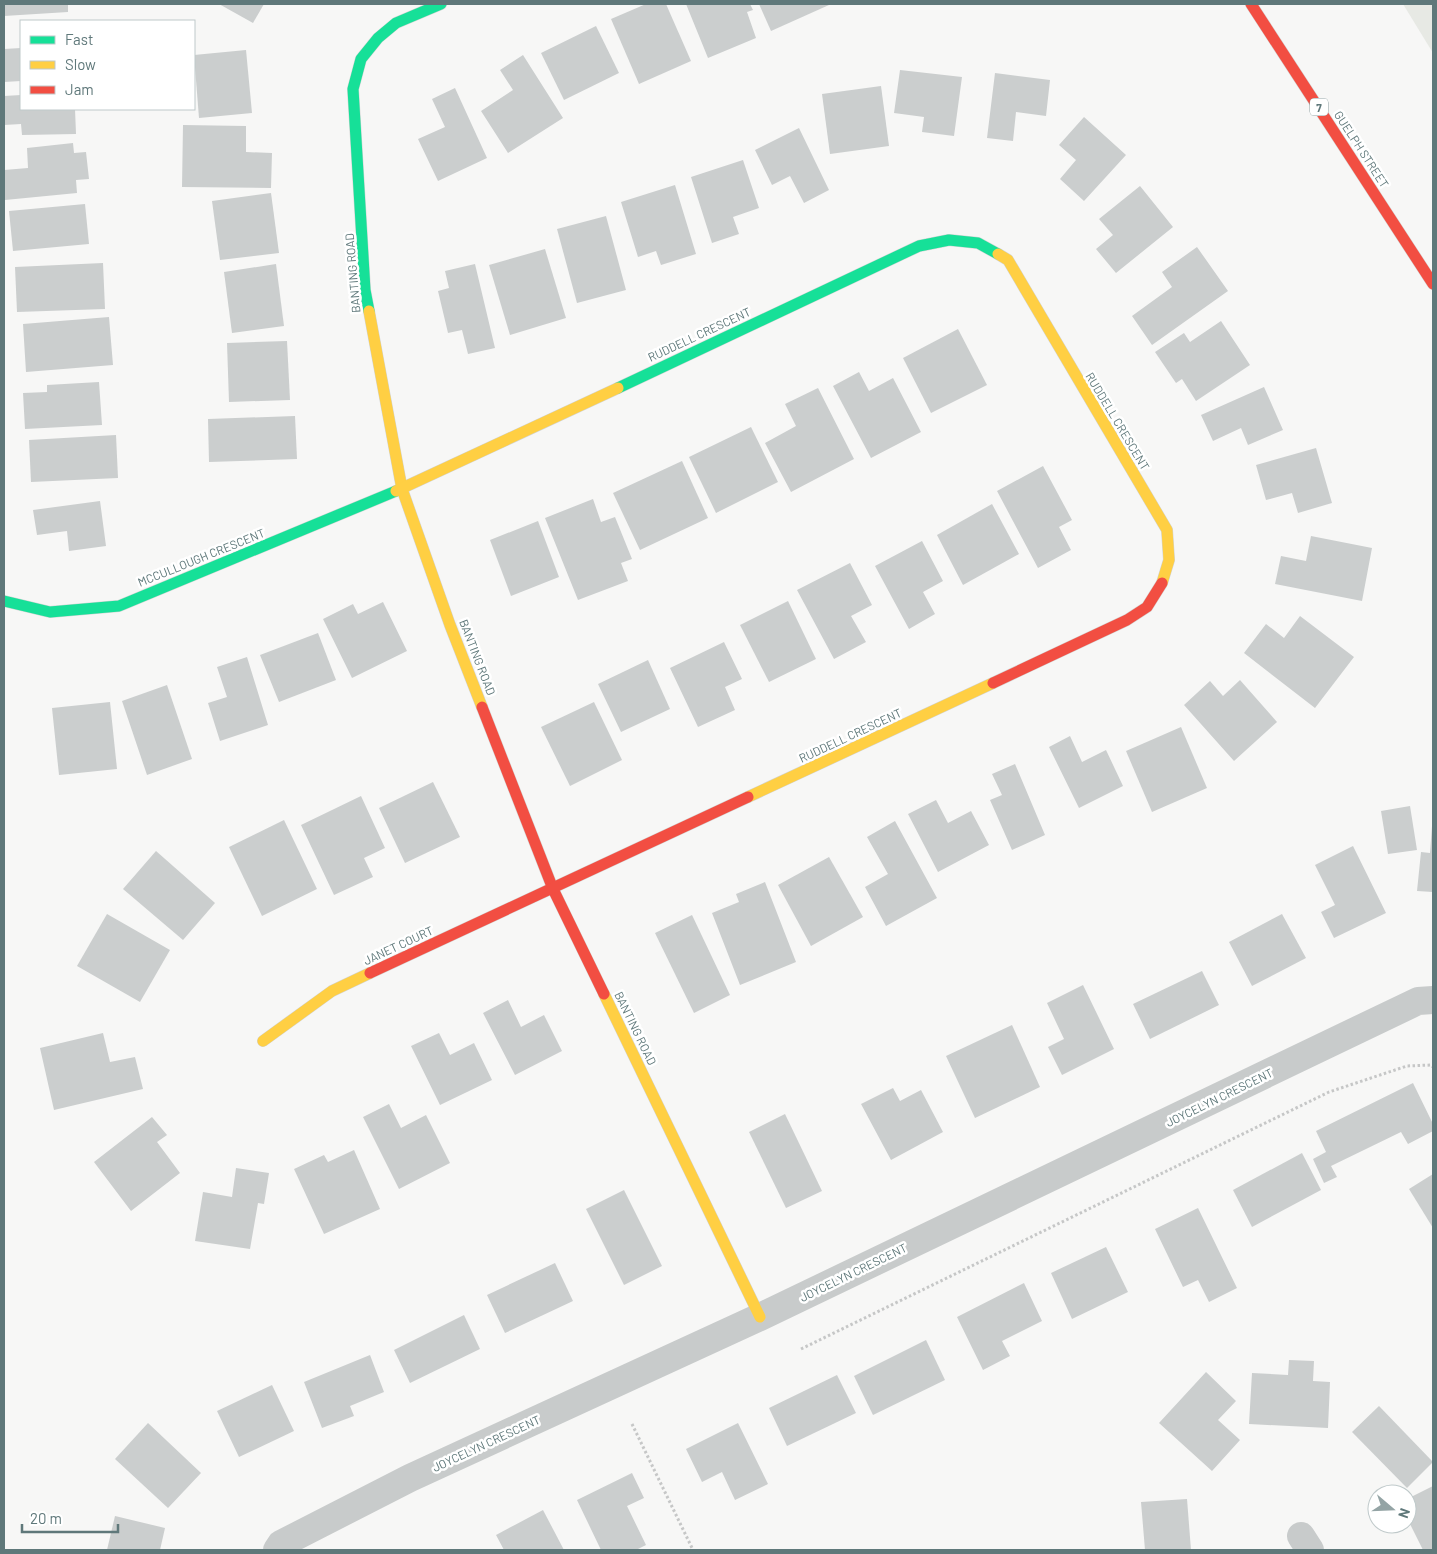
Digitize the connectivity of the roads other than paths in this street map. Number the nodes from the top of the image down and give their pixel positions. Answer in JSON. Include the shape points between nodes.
{"nodes":[{"id":1,"x":441,"y":4,"type":"edge"},
{"id":2,"x":1252,"y":4,"type":"edge"},
{"id":3,"x":1433,"y":284,"type":"edge"},
{"id":4,"x":402,"y":489,"type":"junction"},
{"id":5,"x":4,"y":601,"type":"edge"},
{"id":6,"x":553,"y":889,"type":"junction"},
{"id":7,"x":1433,"y":1000,"type":"edge"},
{"id":8,"x":264,"y":1040,"type":"dead end"},
{"id":9,"x":760,"y":1316,"type":"junction"},
{"id":10,"x":277,"y":1550,"type":"edge"}],
"edges":[{"from":1,"to":4,"type":"street","name":"BANTING ROAD","via":[[396,24],[378,38],[361,59],[353,89],[365,290]]},
{"from":2,"to":3,"type":"street","name":"GUELPH STREET","number":"7"},
{"from":4,"to":5,"type":"street","name":"MCCULLOUGH CRESCENT","via":[[119,606],[50,612]]},
{"from":4,"to":6,"type":"street","name":"BANTING ROAD","via":[[450,625]]},
{"from":4,"to":6,"type":"street","name":"RUDDELL CRESCENT","via":[[919,246],[949,240],[978,243],[1008,260],[1167,530],[1169,560],[1161,588],[1147,607],[1127,620]]},
{"from":6,"to":8,"type":"street","name":"JANET COURT","via":[[332,991]]},
{"from":6,"to":9,"type":"street","name":"BANTING ROAD"},
{"from":7,"to":9,"type":"street","name":"JOYCELYN CRESCENT","via":[[1418,1001]]},
{"from":9,"to":10,"type":"street","name":"JOYCELYN CRESCENT","via":[[410,1478],[281,1544]]}]}
